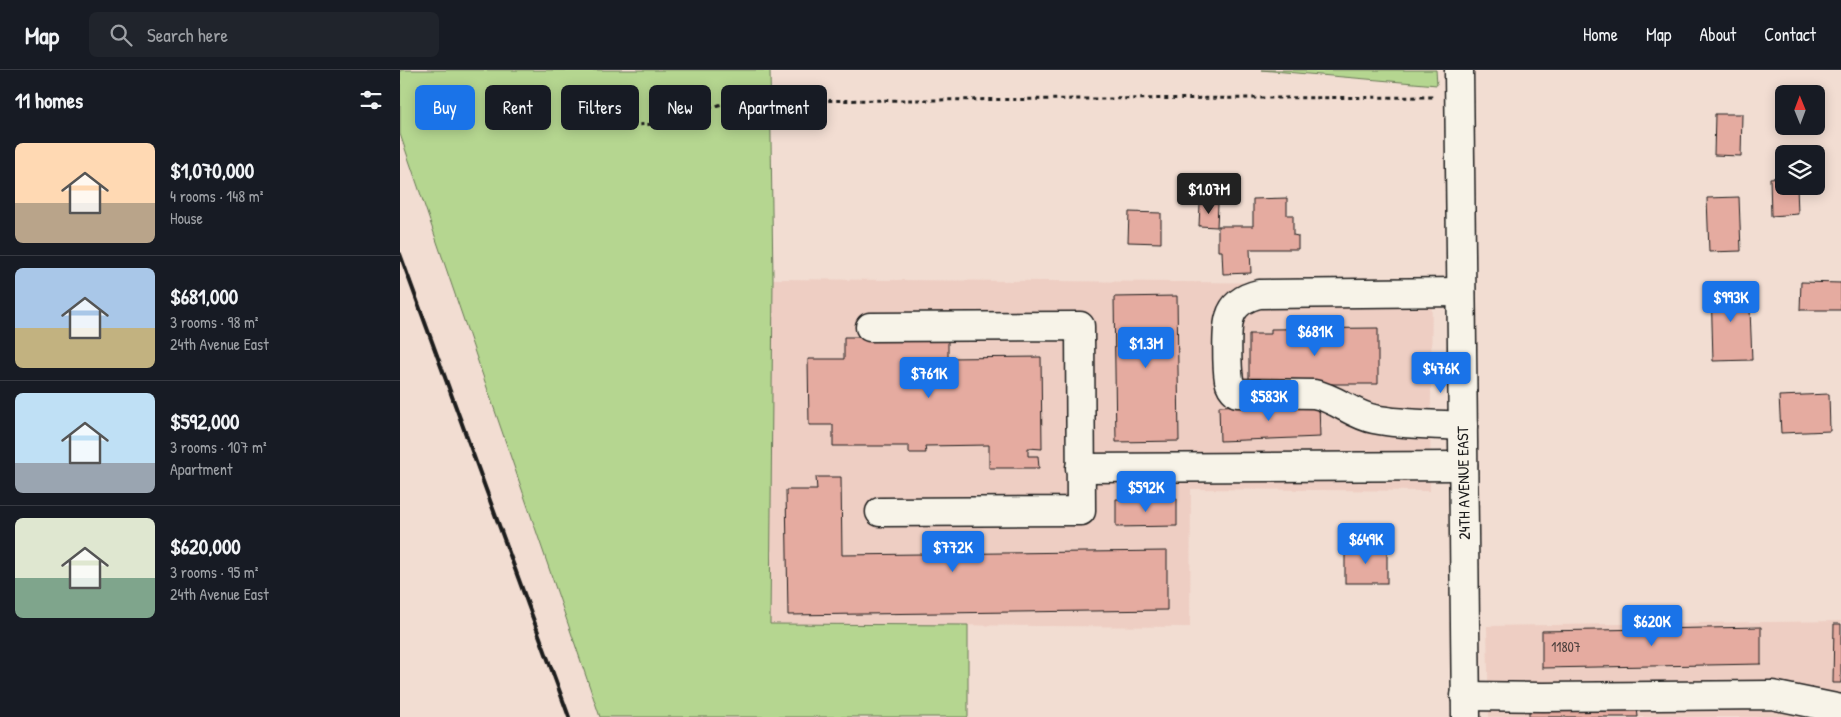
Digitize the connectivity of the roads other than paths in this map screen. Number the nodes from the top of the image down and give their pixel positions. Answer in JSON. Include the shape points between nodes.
{"nodes":[{"id":1,"x":1459,"y":70,"type":"edge"},
{"id":2,"x":1461,"y":292,"type":"junction"},
{"id":3,"x":870,"y":326,"type":"dead end"},
{"id":4,"x":1462,"y":426,"type":"junction"},
{"id":5,"x":1463,"y":466,"type":"junction"},
{"id":6,"x":1080,"y":468,"type":"junction"},
{"id":7,"x":880,"y":512,"type":"dead end"},
{"id":8,"x":1673,"y":706,"type":"edge"},
{"id":9,"x":1466,"y":707,"type":"edge"},
{"id":10,"x":1841,"y":709,"type":"edge"}],
"edges":[{"from":1,"to":2,"type":"street","name":"24TH AVENUE EAST"},
{"from":2,"to":4,"type":"street","name":"24TH AVENUE EAST"},
{"from":2,"to":4,"type":"street","via":[[1259,294],[1240,302],[1230,316],[1228,330],[1229,379],[1236,393],[1314,394],[1374,419]]},
{"from":3,"to":6,"type":"street","via":[[1080,326]]},
{"from":4,"to":5,"type":"street","name":"24TH AVENUE EAST"},
{"from":5,"to":6,"type":"street"},
{"from":5,"to":9,"type":"street","name":"24TH AVENUE EAST"},
{"from":6,"to":7,"type":"street","via":[[1081,511]]},
{"from":8,"to":9,"type":"street"},
{"from":8,"to":10,"type":"street","via":[[1772,694]]}]}
